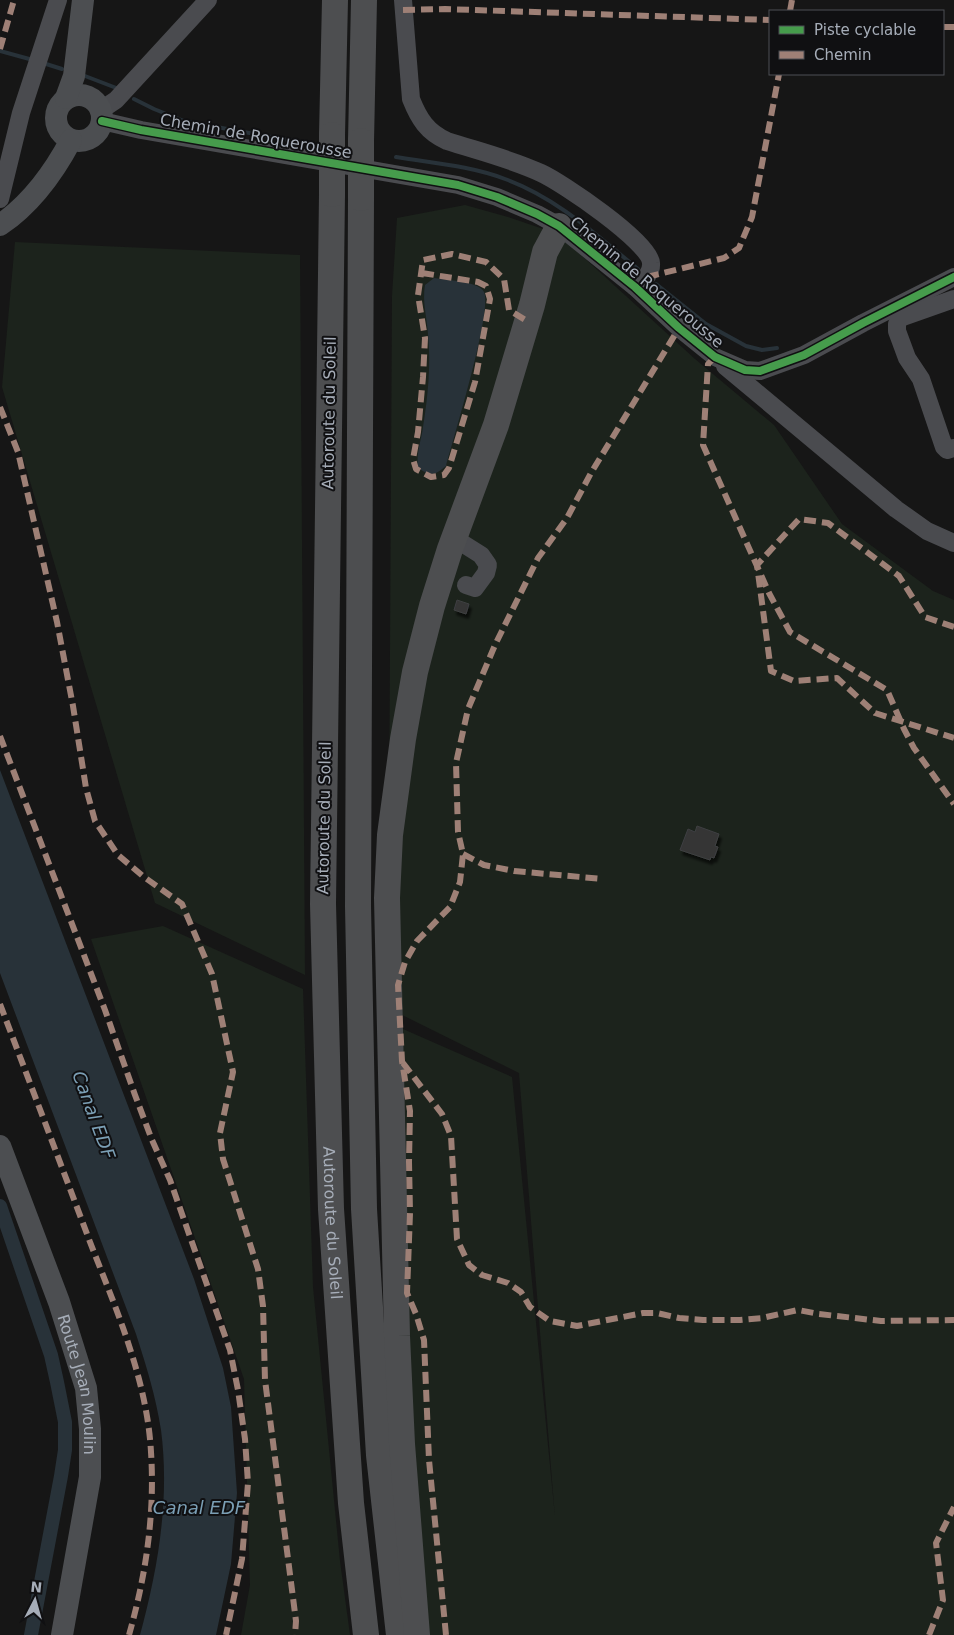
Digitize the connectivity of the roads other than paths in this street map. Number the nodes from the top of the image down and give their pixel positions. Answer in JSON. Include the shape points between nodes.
{"nodes":[{"id":1,"x":58,"y":0,"type":"edge"},
{"id":2,"x":83,"y":0,"type":"edge"},
{"id":3,"x":208,"y":0,"type":"edge"},
{"id":4,"x":335,"y":0,"type":"edge"},
{"id":5,"x":364,"y":0,"type":"edge"},
{"id":6,"x":403,"y":0,"type":"edge"},
{"id":7,"x":74,"y":90,"type":"junction"},
{"id":8,"x":102,"y":116,"type":"junction"},
{"id":9,"x":71,"y":140,"type":"junction"},
{"id":10,"x":0,"y":200,"type":"edge"},
{"id":11,"x":0,"y":225,"type":"edge"},
{"id":12,"x":560,"y":226,"type":"junction"},
{"id":13,"x":954,"y":277,"type":"edge"},
{"id":14,"x":635,"y":287,"type":"junction"},
{"id":15,"x":954,"y":299,"type":"edge"},
{"id":16,"x":715,"y":357,"type":"junction"},
{"id":17,"x":954,"y":448,"type":"edge"},
{"id":18,"x":454,"y":538,"type":"junction"},
{"id":19,"x":954,"y":543,"type":"edge"},
{"id":20,"x":466,"y":584,"type":"dead end"},
{"id":21,"x":0,"y":1146,"type":"edge"},
{"id":22,"x":62,"y":1635,"type":"edge"},
{"id":23,"x":366,"y":1635,"type":"edge"},
{"id":24,"x":399,"y":1635,"type":"edge"},
{"id":25,"x":417,"y":1635,"type":"edge"}],
"edges":[{"from":1,"to":10,"type":"street","via":[[21,113]]},
{"from":2,"to":7,"type":"main road"},
{"from":3,"to":8,"type":"street"},
{"from":4,"to":23,"type":"highway","name":"Autoroute du Soleil","bridge":true,"via":[[323,904],[331,1209],[351,1503]]},
{"from":5,"to":24,"type":"highway","name":"Autoroute du Soleil","bridge":true,"via":[[358,906],[364,1209],[379,1456]]},
{"from":6,"to":14,"type":"street","via":[[411,99],[429,130],[447,141],[543,174],[603,214],[646,251],[651,261],[647,278]]},
{"from":7,"to":8,"type":"main road","via":[[93,99]]},
{"from":7,"to":9,"type":"main road","via":[[57,110],[60,131]]},
{"from":8,"to":9,"type":"main road","via":[[96,134],[91,138]]},
{"from":8,"to":12,"type":"street","name":"Chemin de Roquerousse","via":[[142,130],[458,185],[497,197]]},
{"from":9,"to":11,"type":"main road","via":[[48,178],[27,203]]},
{"from":12,"to":14,"type":"street","name":"Chemin de Roquerousse"},
{"from":12,"to":18,"type":"highway","via":[[545,252],[496,425]]},
{"from":13,"to":16,"type":"street","name":"Chemin de Roquerousse","via":[[804,356],[774,367],[760,371],[745,370]]},
{"from":14,"to":16,"type":"street","name":"Chemin de Roquerousse"},
{"from":15,"to":17,"type":"street","via":[[900,318],[897,331],[907,358],[921,379],[944,447],[948,450]]},
{"from":16,"to":19,"type":"street","via":[[896,509],[927,531]]},
{"from":18,"to":20,"type":"street","via":[[481,555],[488,565],[475,588]]},
{"from":18,"to":25,"type":"highway","via":[[432,606],[402,739],[390,835],[387,898],[397,1345]]},
{"from":21,"to":22,"type":"main road","name":"Route Jean Moulin","via":[[59,1302],[86,1388],[90,1477]]}]}
